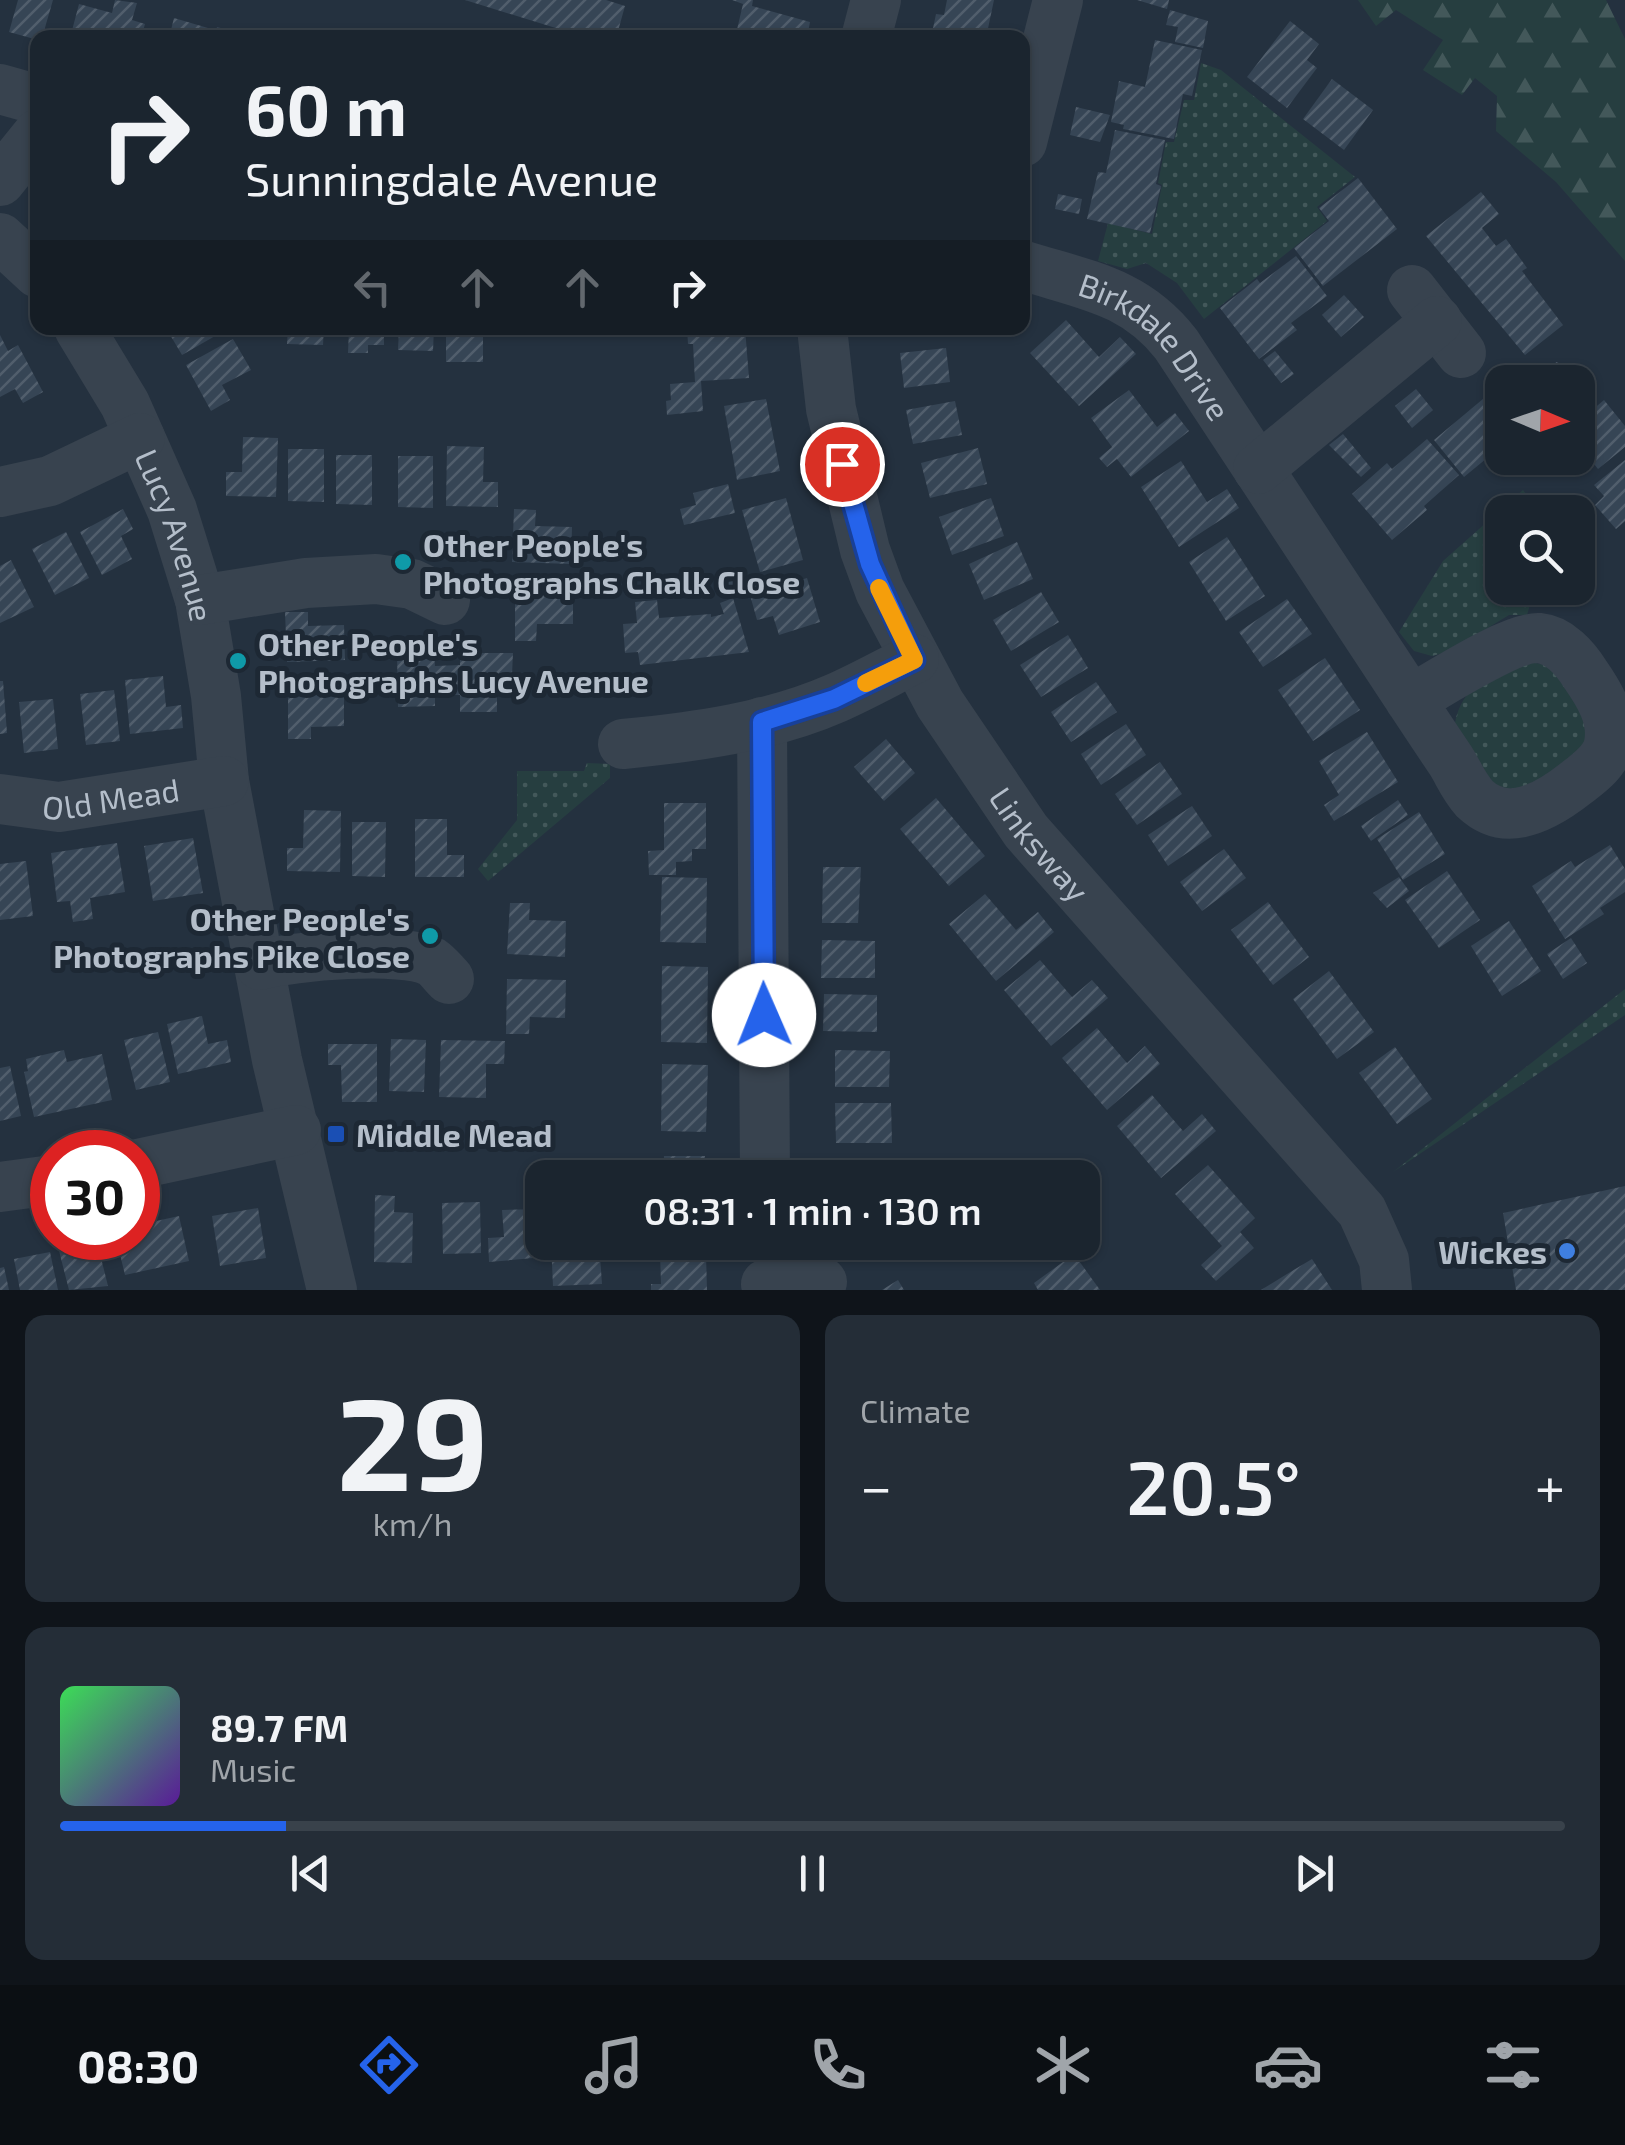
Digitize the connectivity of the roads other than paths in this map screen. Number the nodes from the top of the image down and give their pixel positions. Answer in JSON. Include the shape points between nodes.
{"nodes":[{"id":1,"x":876,"y":0,"type":"edge"},
{"id":2,"x":1058,"y":0,"type":"edge"},
{"id":3,"x":868,"y":30,"type":"edge"},
{"id":4,"x":0,"y":89,"type":"edge"},
{"id":5,"x":30,"y":97,"type":"edge"},
{"id":6,"x":1030,"y":110,"type":"edge"},
{"id":7,"x":30,"y":144,"type":"edge"},
{"id":8,"x":0,"y":181,"type":"edge"},
{"id":9,"x":0,"y":238,"type":"edge"},
{"id":10,"x":30,"y":266,"type":"edge"},
{"id":11,"x":1030,"y":267,"type":"edge"},
{"id":12,"x":1437,"y":321,"type":"dead end"},
{"id":13,"x":83,"y":335,"type":"edge"},
{"id":14,"x":823,"y":335,"type":"edge"},
{"id":15,"x":140,"y":438,"type":"junction"},
{"id":16,"x":1258,"y":469,"type":"junction"},
{"id":17,"x":0,"y":492,"type":"edge"},
{"id":18,"x":200,"y":600,"type":"junction"},
{"id":19,"x":445,"y":600,"type":"dead end"},
{"id":20,"x":914,"y":660,"type":"junction"},
{"id":21,"x":1410,"y":700,"type":"dead end"},
{"id":22,"x":762,"y":722,"type":"junction"},
{"id":23,"x":623,"y":744,"type":"dead end"},
{"id":24,"x":224,"y":781,"type":"junction"},
{"id":25,"x":0,"y":799,"type":"edge"},
{"id":26,"x":260,"y":965,"type":"junction"},
{"id":27,"x":449,"y":979,"type":"dead end"},
{"id":28,"x":296,"y":1130,"type":"junction"},
{"id":29,"x":160,"y":1159,"type":"edge"},
{"id":30,"x":765,"y":1160,"type":"edge"},
{"id":31,"x":30,"y":1183,"type":"edge"},
{"id":32,"x":0,"y":1187,"type":"edge"},
{"id":33,"x":766,"y":1272,"type":"edge"},
{"id":34,"x":822,"y":1282,"type":"dead end"},
{"id":35,"x":332,"y":1290,"type":"edge"},
{"id":36,"x":1387,"y":1290,"type":"edge"}],
"edges":[{"from":1,"to":3,"type":"street"},
{"from":2,"to":6,"type":"street"},
{"from":4,"to":5,"type":"street"},
{"from":7,"to":8,"type":"street"},
{"from":9,"to":10,"type":"street"},
{"from":11,"to":16,"type":"street","name":"Birkdale Drive","via":[[1111,292],[1158,320]]},
{"from":12,"to":16,"type":"street"},
{"from":13,"to":15,"type":"street","name":"Lucy Avenue"},
{"from":14,"to":20,"type":"street","name":"Linksway","via":[[831,409],[859,532]]},
{"from":15,"to":17,"type":"street","via":[[50,481]]},
{"from":15,"to":18,"type":"street","name":"Lucy Avenue","via":[[172,510]]},
{"from":16,"to":21,"type":"street","name":"Birkdale Drive"},
{"from":18,"to":19,"type":"street","via":[[376,579],[412,584]]},
{"from":18,"to":24,"type":"street","name":"Lucy Avenue"},
{"from":20,"to":22,"type":"street","via":[[834,699]]},
{"from":20,"to":36,"type":"street","name":"Linksway","via":[[1026,831],[1362,1211],[1384,1260]]},
{"from":22,"to":23,"type":"street"},
{"from":22,"to":30,"type":"street"},
{"from":24,"to":25,"type":"street","name":"Old Mead","via":[[59,806]]},
{"from":24,"to":26,"type":"street","name":"Lucy Avenue"},
{"from":26,"to":27,"type":"street","via":[[287,958],[413,957],[433,962]]},
{"from":26,"to":28,"type":"street","name":"Lucy Avenue"},
{"from":28,"to":29,"type":"street"},
{"from":28,"to":35,"type":"street","name":"Lucy Avenue"},
{"from":31,"to":32,"type":"street"},
{"from":33,"to":34,"type":"street"}]}
